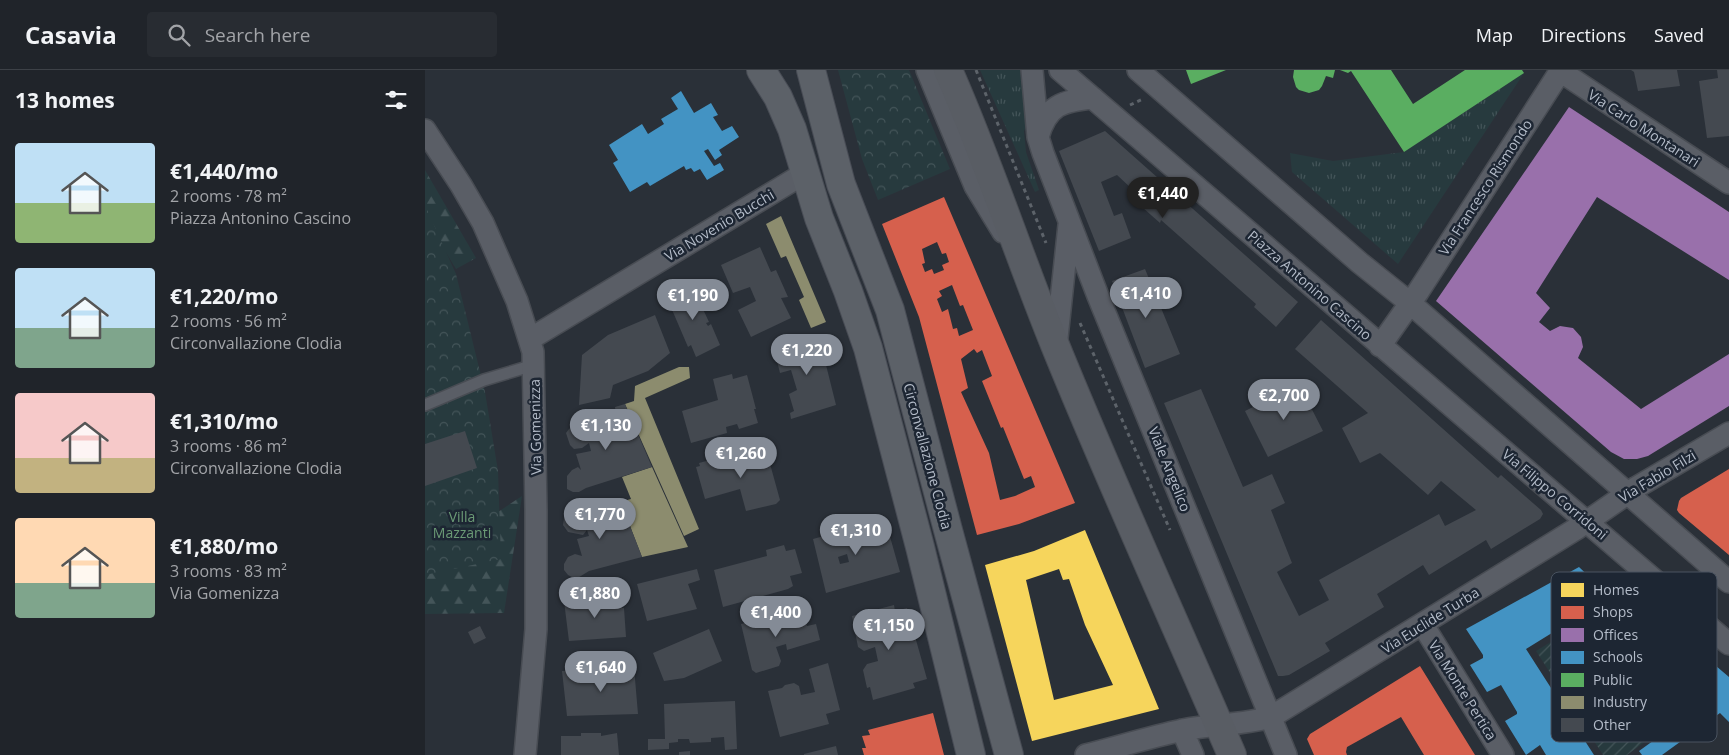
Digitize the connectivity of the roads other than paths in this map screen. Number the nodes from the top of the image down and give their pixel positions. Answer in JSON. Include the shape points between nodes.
{"nodes":[{"id":1,"x":761,"y":70,"type":"edge"},
{"id":2,"x":811,"y":70,"type":"edge"},
{"id":3,"x":927,"y":70,"type":"edge"},
{"id":4,"x":948,"y":70,"type":"edge"},
{"id":5,"x":1032,"y":70,"type":"edge"},
{"id":6,"x":1060,"y":70,"type":"edge"},
{"id":7,"x":1138,"y":70,"type":"edge"},
{"id":8,"x":1560,"y":71,"type":"edge"},
{"id":9,"x":1093,"y":98,"type":"junction"},
{"id":10,"x":425,"y":130,"type":"edge"},
{"id":11,"x":1038,"y":137,"type":"junction"},
{"id":12,"x":977,"y":166,"type":"junction"},
{"id":13,"x":805,"y":173,"type":"junction"},
{"id":14,"x":1729,"y":183,"type":"edge"},
{"id":15,"x":1070,"y":221,"type":"junction"},
{"id":16,"x":1410,"y":303,"type":"junction"},
{"id":17,"x":530,"y":339,"type":"junction"},
{"id":18,"x":1380,"y":346,"type":"junction"},
{"id":19,"x":1056,"y":347,"type":"junction"},
{"id":20,"x":534,"y":365,"type":"junction"},
{"id":21,"x":425,"y":405,"type":"edge"},
{"id":22,"x":1729,"y":434,"type":"edge"},
{"id":23,"x":1627,"y":494,"type":"junction"},
{"id":24,"x":1587,"y":522,"type":"junction"},
{"id":25,"x":1645,"y":572,"type":"edge"},
{"id":26,"x":1729,"y":582,"type":"edge"},
{"id":27,"x":1423,"y":625,"type":"junction"},
{"id":28,"x":1717,"y":634,"type":"edge"},
{"id":29,"x":1729,"y":644,"type":"edge"},
{"id":30,"x":1262,"y":720,"type":"junction"},
{"id":31,"x":1219,"y":724,"type":"junction"},
{"id":32,"x":1182,"y":730,"type":"junction"},
{"id":33,"x":525,"y":755,"type":"edge"},
{"id":34,"x":971,"y":755,"type":"edge"},
{"id":35,"x":1009,"y":755,"type":"edge"},
{"id":36,"x":1086,"y":755,"type":"edge"},
{"id":37,"x":1193,"y":755,"type":"edge"},
{"id":38,"x":1232,"y":755,"type":"edge"},
{"id":39,"x":1286,"y":755,"type":"edge"},
{"id":40,"x":1503,"y":755,"type":"edge"}],
"edges":[{"from":1,"to":13,"type":"main road","name":"Circonvallazione Clodia","via":[[788,120]]},
{"from":2,"to":35,"type":"main road","name":"Circonvallazione Clodia","via":[[834,161],[890,310]]},
{"from":3,"to":12,"type":"street"},
{"from":4,"to":12,"type":"street","name":"Viale Angelico"},
{"from":5,"to":11,"type":"street","name":"Viale Angelico"},
{"from":6,"to":9,"type":"street","name":"Piazza Antonino Cascino"},
{"from":7,"to":16,"type":"street"},
{"from":8,"to":14,"type":"street","name":"Via Carlo Montanari"},
{"from":8,"to":16,"type":"street","name":"Via Francesco Rismondo"},
{"from":9,"to":11,"type":"street","via":[[1068,101],[1053,109]]},
{"from":9,"to":18,"type":"street","name":"Piazza Antonino Cascino"},
{"from":10,"to":17,"type":"street","name":"Via Gomenizza","via":[[483,223]]},
{"from":11,"to":15,"type":"street","name":"Viale Angelico"},
{"from":12,"to":19,"type":"street","name":"Viale Angelico"},
{"from":13,"to":17,"type":"street","name":"Via Novenio Bucchi"},
{"from":13,"to":34,"type":"main road","name":"Circonvallazione Clodia","via":[[875,372]]},
{"from":15,"to":19,"type":"street","name":"Viale Angelico"},
{"from":15,"to":30,"type":"street","name":"Viale Angelico"},
{"from":16,"to":18,"type":"street","name":"Piazza Antonino Cascino"},
{"from":16,"to":23,"type":"street"},
{"from":17,"to":20,"type":"street","name":"Via Gomenizza"},
{"from":18,"to":24,"type":"street","name":"Via Filippo Corridoni"},
{"from":19,"to":31,"type":"street","name":"Viale Angelico"},
{"from":20,"to":21,"type":"lane","via":[[484,380]]},
{"from":20,"to":33,"type":"street","name":"Via Gomenizza","via":[[536,629]]},
{"from":22,"to":23,"type":"street","name":"Via Fabio Filzi"},
{"from":23,"to":24,"type":"street","name":"Via Fabio Filzi"},
{"from":23,"to":26,"type":"street"},
{"from":24,"to":25,"type":"street","name":"Via Filippo Corridoni"},
{"from":24,"to":27,"type":"street","name":"Via Euclide Turba"},
{"from":27,"to":30,"type":"street","name":"Via Euclide Turba"},
{"from":27,"to":40,"type":"street","name":"Via Monte Pertica"},
{"from":28,"to":29,"type":"street","name":"Via Filippo Corridoni"},
{"from":30,"to":31,"type":"street"},
{"from":30,"to":39,"type":"street","name":"Viale Angelico"},
{"from":31,"to":32,"type":"street"},
{"from":31,"to":38,"type":"street","name":"Viale Angelico"},
{"from":32,"to":36,"type":"street"},
{"from":32,"to":37,"type":"street"}]}
